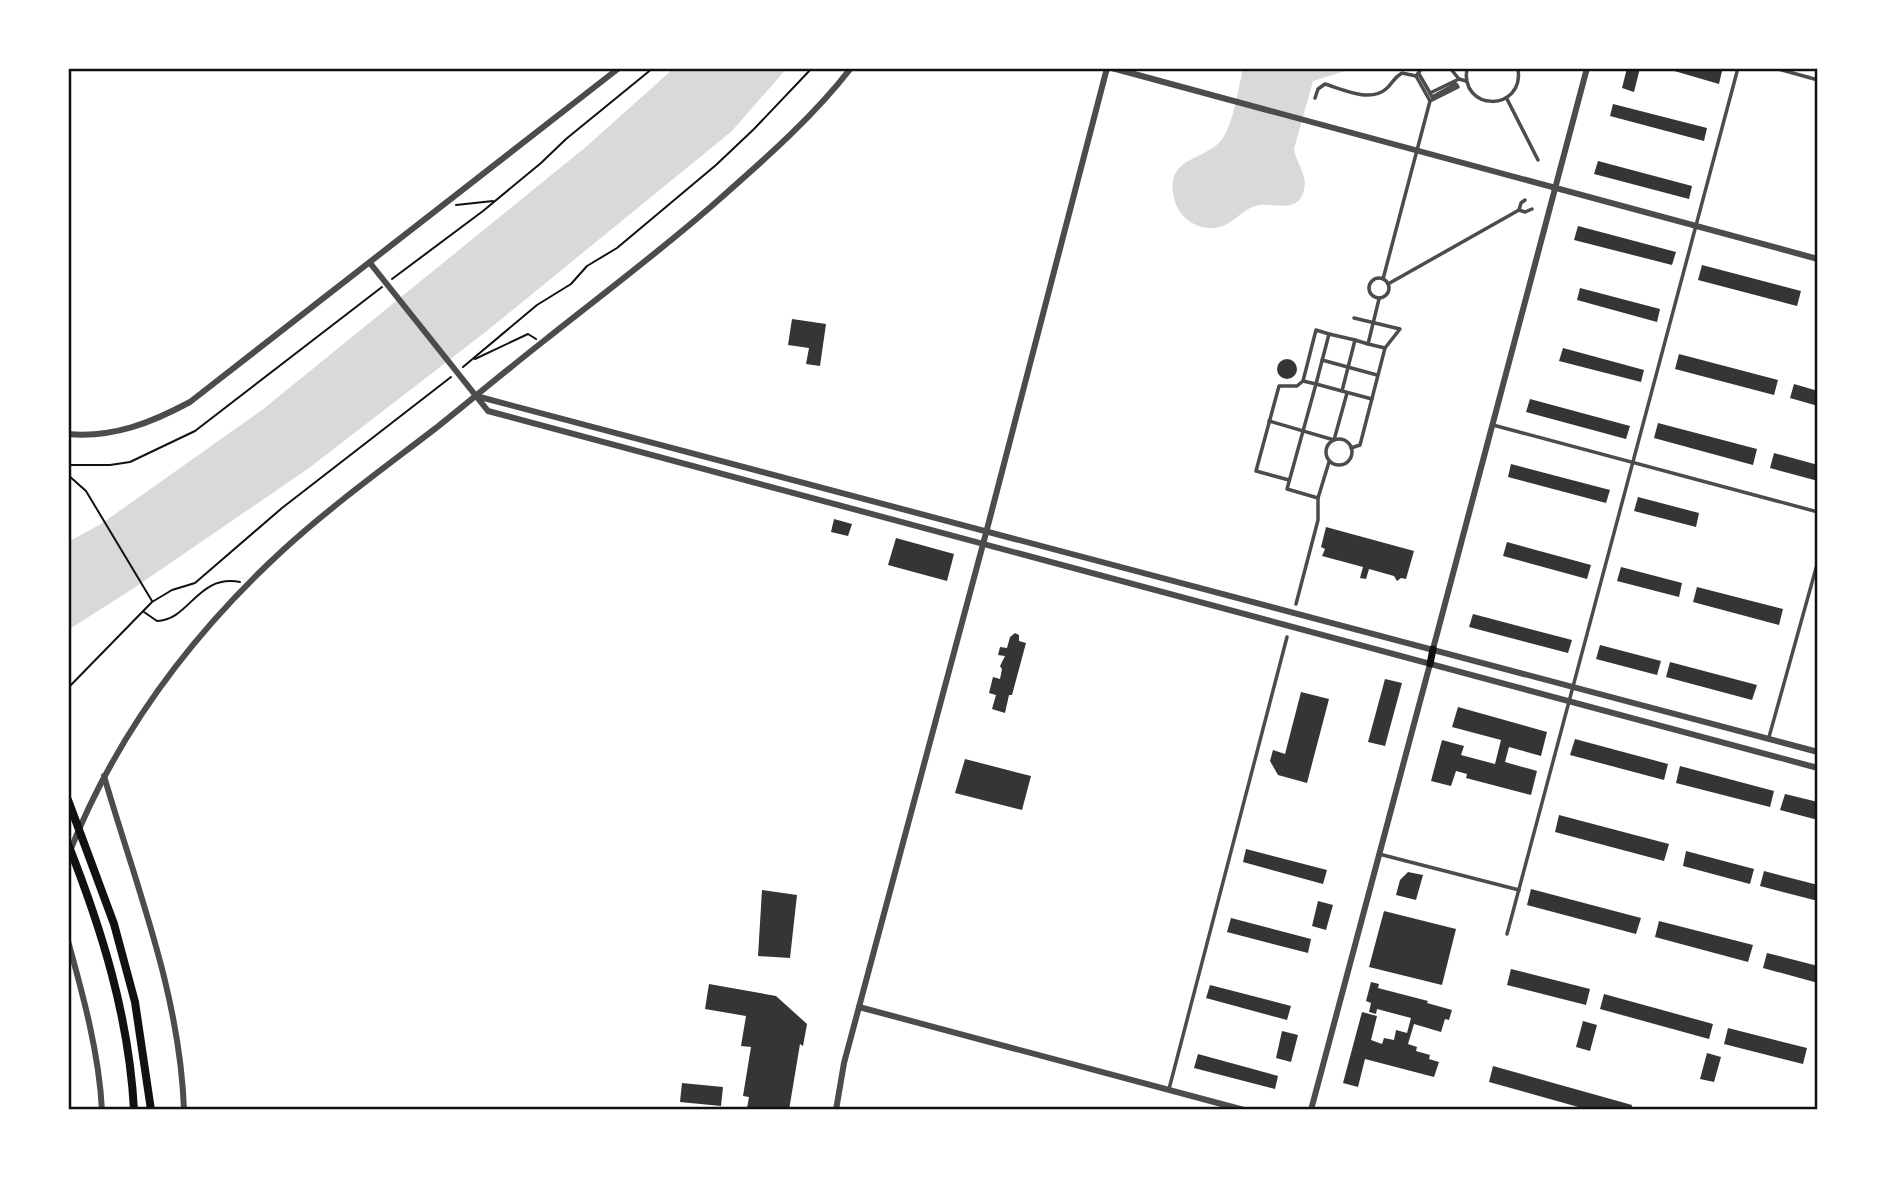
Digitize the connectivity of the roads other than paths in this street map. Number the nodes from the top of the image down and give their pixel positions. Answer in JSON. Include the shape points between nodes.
{"nodes":[{"id":1,"x":619,"y":68,"type":"edge"},
{"id":2,"x":851,"y":68,"type":"edge"},
{"id":3,"x":1109,"y":68,"type":"edge"},
{"id":4,"x":1422,"y":68,"type":"edge"},
{"id":5,"x":1450,"y":68,"type":"edge"},
{"id":6,"x":1467,"y":68,"type":"edge"},
{"id":7,"x":1518,"y":68,"type":"edge"},
{"id":8,"x":1587,"y":68,"type":"edge"},
{"id":9,"x":1738,"y":68,"type":"edge"},
{"id":10,"x":1775,"y":68,"type":"edge"},
{"id":11,"x":1417,"y":74,"type":"junction"},
{"id":12,"x":1460,"y":79,"type":"junction"},
{"id":13,"x":1818,"y":80,"type":"edge"},
{"id":14,"x":1466,"y":81,"type":"junction"},
{"id":15,"x":1433,"y":94,"type":"junction"},
{"id":16,"x":1315,"y":98,"type":"dead end"},
{"id":17,"x":1507,"y":98,"type":"junction"},
{"id":18,"x":1430,"y":101,"type":"junction"},
{"id":19,"x":1538,"y":160,"type":"dead end"},
{"id":20,"x":1555,"y":188,"type":"junction"},
{"id":21,"x":1525,"y":200,"type":"dead end"},
{"id":22,"x":1532,"y":209,"type":"dead end"},
{"id":23,"x":1519,"y":210,"type":"junction"},
{"id":24,"x":1696,"y":227,"type":"junction"},
{"id":25,"x":1818,"y":259,"type":"edge"},
{"id":26,"x":370,"y":263,"type":"junction"},
{"id":27,"x":1383,"y":279,"type":"junction"},
{"id":28,"x":1388,"y":284,"type":"junction"},
{"id":29,"x":1379,"y":299,"type":"junction"},
{"id":30,"x":1354,"y":318,"type":"dead end"},
{"id":31,"x":1373,"y":323,"type":"junction"},
{"id":32,"x":1329,"y":334,"type":"junction"},
{"id":33,"x":1355,"y":340,"type":"junction"},
{"id":34,"x":1368,"y":344,"type":"junction"},
{"id":35,"x":1385,"y":348,"type":"junction"},
{"id":36,"x":1322,"y":360,"type":"junction"},
{"id":37,"x":1348,"y":367,"type":"junction"},
{"id":38,"x":1378,"y":376,"type":"junction"},
{"id":39,"x":1303,"y":381,"type":"junction"},
{"id":40,"x":1315,"y":384,"type":"junction"},
{"id":41,"x":1344,"y":392,"type":"junction"},
{"id":42,"x":476,"y":396,"type":"junction"},
{"id":43,"x":1372,"y":399,"type":"junction"},
{"id":44,"x":1269,"y":421,"type":"junction"},
{"id":45,"x":1493,"y":425,"type":"junction"},
{"id":46,"x":1303,"y":430,"type":"junction"},
{"id":47,"x":68,"y":434,"type":"edge"},
{"id":48,"x":1334,"y":440,"type":"junction"},
{"id":49,"x":1351,"y":448,"type":"junction"},
{"id":50,"x":1329,"y":461,"type":"junction"},
{"id":51,"x":1632,"y":462,"type":"junction"},
{"id":52,"x":1290,"y":480,"type":"junction"},
{"id":53,"x":1318,"y":498,"type":"junction"},
{"id":54,"x":1818,"y":513,"type":"edge"},
{"id":55,"x":986,"y":533,"type":"junction"},
{"id":56,"x":982,"y":545,"type":"junction"},
{"id":57,"x":1818,"y":561,"type":"edge"},
{"id":58,"x":1296,"y":604,"type":"dead end"},
{"id":59,"x":1287,"y":638,"type":"dead end"},
{"id":60,"x":1433,"y":649,"type":"junction"},
{"id":61,"x":1430,"y":664,"type":"junction"},
{"id":62,"x":1574,"y":687,"type":"junction"},
{"id":63,"x":1571,"y":701,"type":"junction"},
{"id":64,"x":1769,"y":738,"type":"junction"},
{"id":65,"x":1818,"y":751,"type":"edge"},
{"id":66,"x":1818,"y":768,"type":"edge"},
{"id":67,"x":103,"y":776,"type":"junction"},
{"id":68,"x":68,"y":800,"type":"edge"},
{"id":69,"x":68,"y":844,"type":"edge"},
{"id":70,"x":1378,"y":853,"type":"junction"},
{"id":71,"x":68,"y":855,"type":"edge"},
{"id":72,"x":1519,"y":890,"type":"junction"},
{"id":73,"x":1507,"y":934,"type":"dead end"},
{"id":74,"x":68,"y":940,"type":"edge"},
{"id":75,"x":859,"y":1007,"type":"junction"},
{"id":76,"x":1169,"y":1090,"type":"junction"},
{"id":77,"x":102,"y":1110,"type":"edge"},
{"id":78,"x":134,"y":1110,"type":"edge"},
{"id":79,"x":151,"y":1110,"type":"edge"},
{"id":80,"x":184,"y":1110,"type":"edge"},
{"id":81,"x":835,"y":1110,"type":"edge"},
{"id":82,"x":1244,"y":1110,"type":"edge"},
{"id":83,"x":1311,"y":1110,"type":"edge"}],
"edges":[{"from":1,"to":26,"type":"street"},
{"from":2,"to":42,"type":"street","via":[[768,156],[669,243]]},
{"from":3,"to":20,"type":"street"},
{"from":3,"to":55,"type":"street"},
{"from":4,"to":11,"type":"street"},
{"from":5,"to":12,"type":"street"},
{"from":6,"to":14,"type":"street"},
{"from":7,"to":17,"type":"street","via":[[1518,84]]},
{"from":8,"to":20,"type":"street"},
{"from":9,"to":24,"type":"street"},
{"from":10,"to":13,"type":"street"},
{"from":11,"to":15,"type":"street"},
{"from":11,"to":16,"type":"street","via":[[1402,73],[1371,96],[1325,84]]},
{"from":11,"to":18,"type":"street"},
{"from":12,"to":14,"type":"street"},
{"from":12,"to":15,"type":"street"},
{"from":14,"to":17,"type":"street","via":[[1482,100]]},
{"from":15,"to":18,"type":"street","via":[[1458,87]]},
{"from":17,"to":19,"type":"street"},
{"from":18,"to":27,"type":"street"},
{"from":20,"to":24,"type":"street"},
{"from":20,"to":45,"type":"street"},
{"from":21,"to":23,"type":"street"},
{"from":22,"to":23,"type":"street"},
{"from":23,"to":28,"type":"street"},
{"from":24,"to":25,"type":"street"},
{"from":24,"to":51,"type":"street"},
{"from":26,"to":42,"type":"street"},
{"from":26,"to":47,"type":"street","via":[[190,402],[136,428],[93,436]]},
{"from":27,"to":28,"type":"street"},
{"from":27,"to":29,"type":"street","via":[[1374,279],[1369,287]]},
{"from":28,"to":29,"type":"street","via":[[1388,294]]},
{"from":29,"to":31,"type":"street"},
{"from":30,"to":31,"type":"street"},
{"from":31,"to":34,"type":"street"},
{"from":31,"to":35,"type":"street","via":[[1400,330]]},
{"from":32,"to":33,"type":"street"},
{"from":32,"to":36,"type":"street"},
{"from":32,"to":39,"type":"street","via":[[1316,330]]},
{"from":33,"to":34,"type":"street"},
{"from":33,"to":37,"type":"street"},
{"from":34,"to":35,"type":"street"},
{"from":35,"to":38,"type":"street"},
{"from":36,"to":37,"type":"street"},
{"from":36,"to":40,"type":"street"},
{"from":37,"to":38,"type":"street"},
{"from":37,"to":41,"type":"street"},
{"from":38,"to":43,"type":"street"},
{"from":39,"to":40,"type":"street"},
{"from":39,"to":44,"type":"street","via":[[1297,386],[1279,386]]},
{"from":40,"to":41,"type":"street"},
{"from":40,"to":46,"type":"street"},
{"from":41,"to":43,"type":"street"},
{"from":41,"to":48,"type":"street"},
{"from":42,"to":55,"type":"street"},
{"from":42,"to":56,"type":"street","via":[[488,411]]},
{"from":42,"to":67,"type":"street","via":[[347,497],[248,584],[153,697]]},
{"from":43,"to":49,"type":"street","via":[[1360,445]]},
{"from":44,"to":46,"type":"street"},
{"from":44,"to":52,"type":"street","via":[[1256,471]]},
{"from":45,"to":51,"type":"street"},
{"from":45,"to":60,"type":"street"},
{"from":46,"to":48,"type":"street"},
{"from":46,"to":52,"type":"street"},
{"from":48,"to":49,"type":"street","via":[[1346,441]]},
{"from":48,"to":50,"type":"street","via":[[1325,449]]},
{"from":49,"to":50,"type":"street","via":[[1346,464],[1337,466]]},
{"from":50,"to":53,"type":"street"},
{"from":51,"to":54,"type":"street"},
{"from":51,"to":62,"type":"street"},
{"from":52,"to":53,"type":"street","via":[[1287,489]]},
{"from":53,"to":58,"type":"street","via":[[1318,520]]},
{"from":55,"to":56,"type":"street"},
{"from":55,"to":60,"type":"street"},
{"from":56,"to":61,"type":"street"},
{"from":56,"to":75,"type":"street"},
{"from":57,"to":64,"type":"street"},
{"from":59,"to":76,"type":"street"},
{"from":60,"to":61,"type":"main road"},
{"from":60,"to":62,"type":"street"},
{"from":61,"to":63,"type":"street"},
{"from":61,"to":70,"type":"street"},
{"from":62,"to":63,"type":"street"},
{"from":62,"to":64,"type":"street"},
{"from":63,"to":66,"type":"street"},
{"from":63,"to":72,"type":"street"},
{"from":64,"to":65,"type":"street"},
{"from":67,"to":71,"type":"street"},
{"from":67,"to":80,"type":"street","via":[[166,979]]},
{"from":68,"to":79,"type":"highway","via":[[114,924],[135,1002]]},
{"from":69,"to":78,"type":"highway","via":[[110,960]]},
{"from":70,"to":72,"type":"street"},
{"from":70,"to":83,"type":"street"},
{"from":72,"to":73,"type":"street"},
{"from":74,"to":77,"type":"street","via":[[83,996]]},
{"from":75,"to":76,"type":"street"},
{"from":75,"to":81,"type":"street"},
{"from":76,"to":82,"type":"street"}]}
